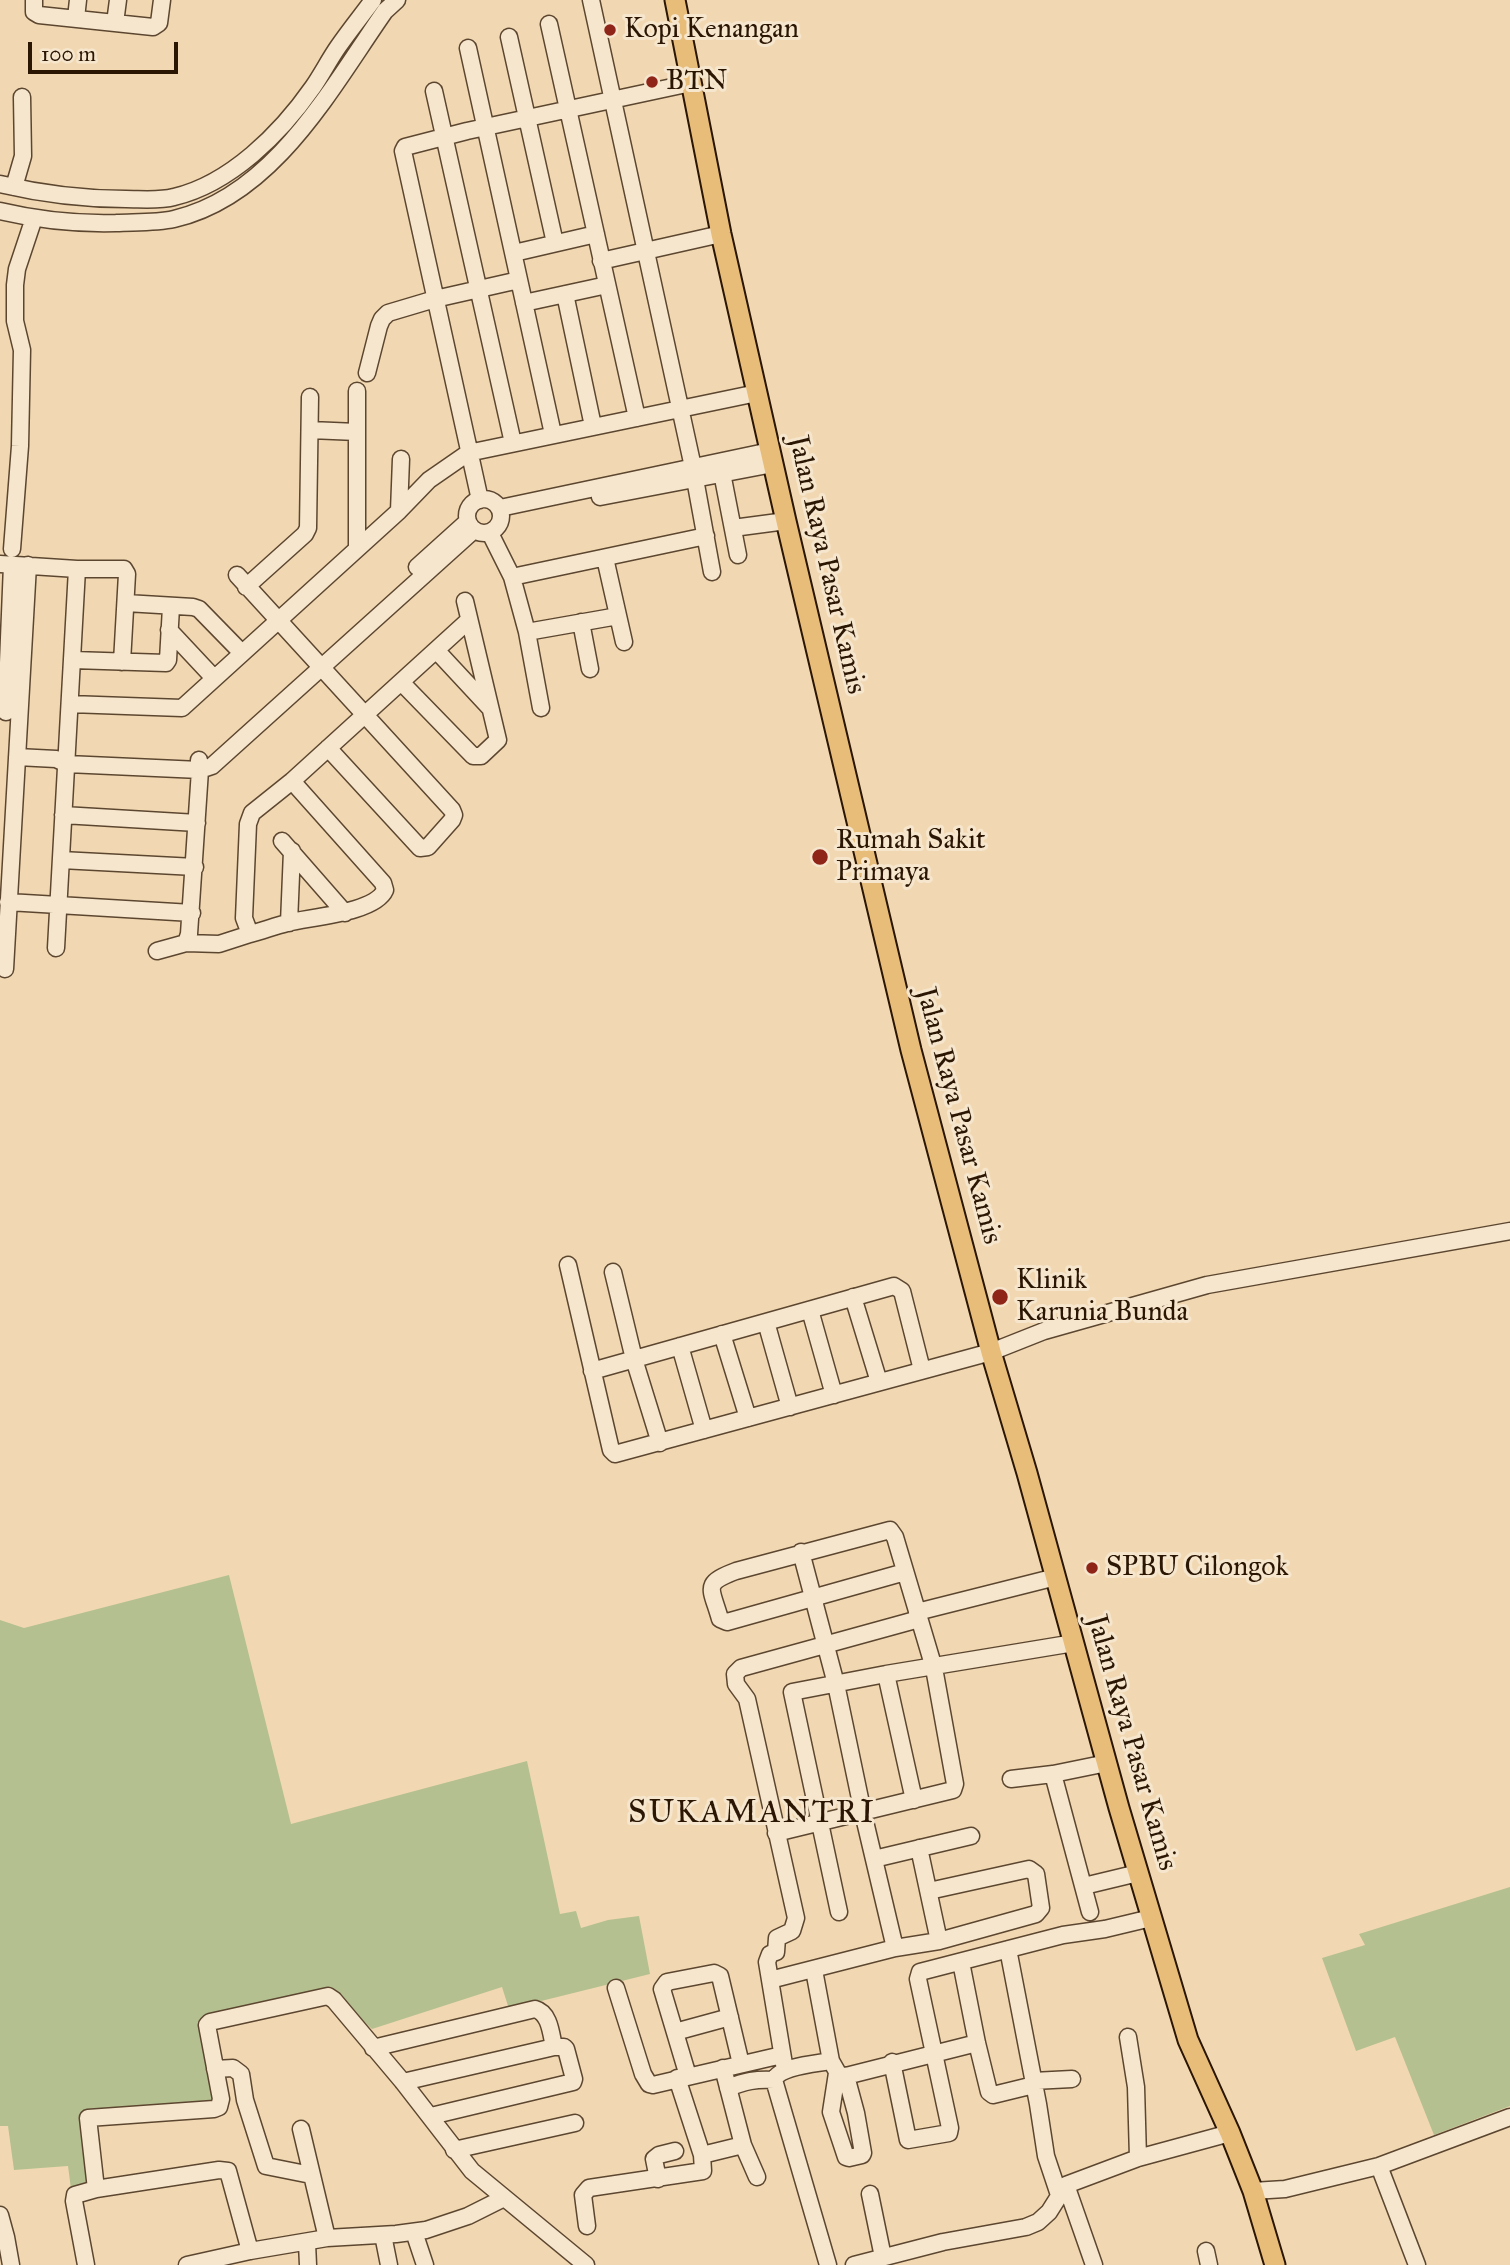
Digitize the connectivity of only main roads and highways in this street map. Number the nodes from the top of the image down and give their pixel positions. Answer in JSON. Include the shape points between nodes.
{"nodes":[{"id":1,"x":675,"y":0,"type":"edge"},
{"id":2,"x":1275,"y":2265,"type":"edge"}],
"edges":[{"from":1,"to":2,"type":"main road","name":"Jalan Raya Pasar Kamis","via":[[721,234],[911,1050],[1151,1918],[1188,2040],[1230,2133]]}]}
